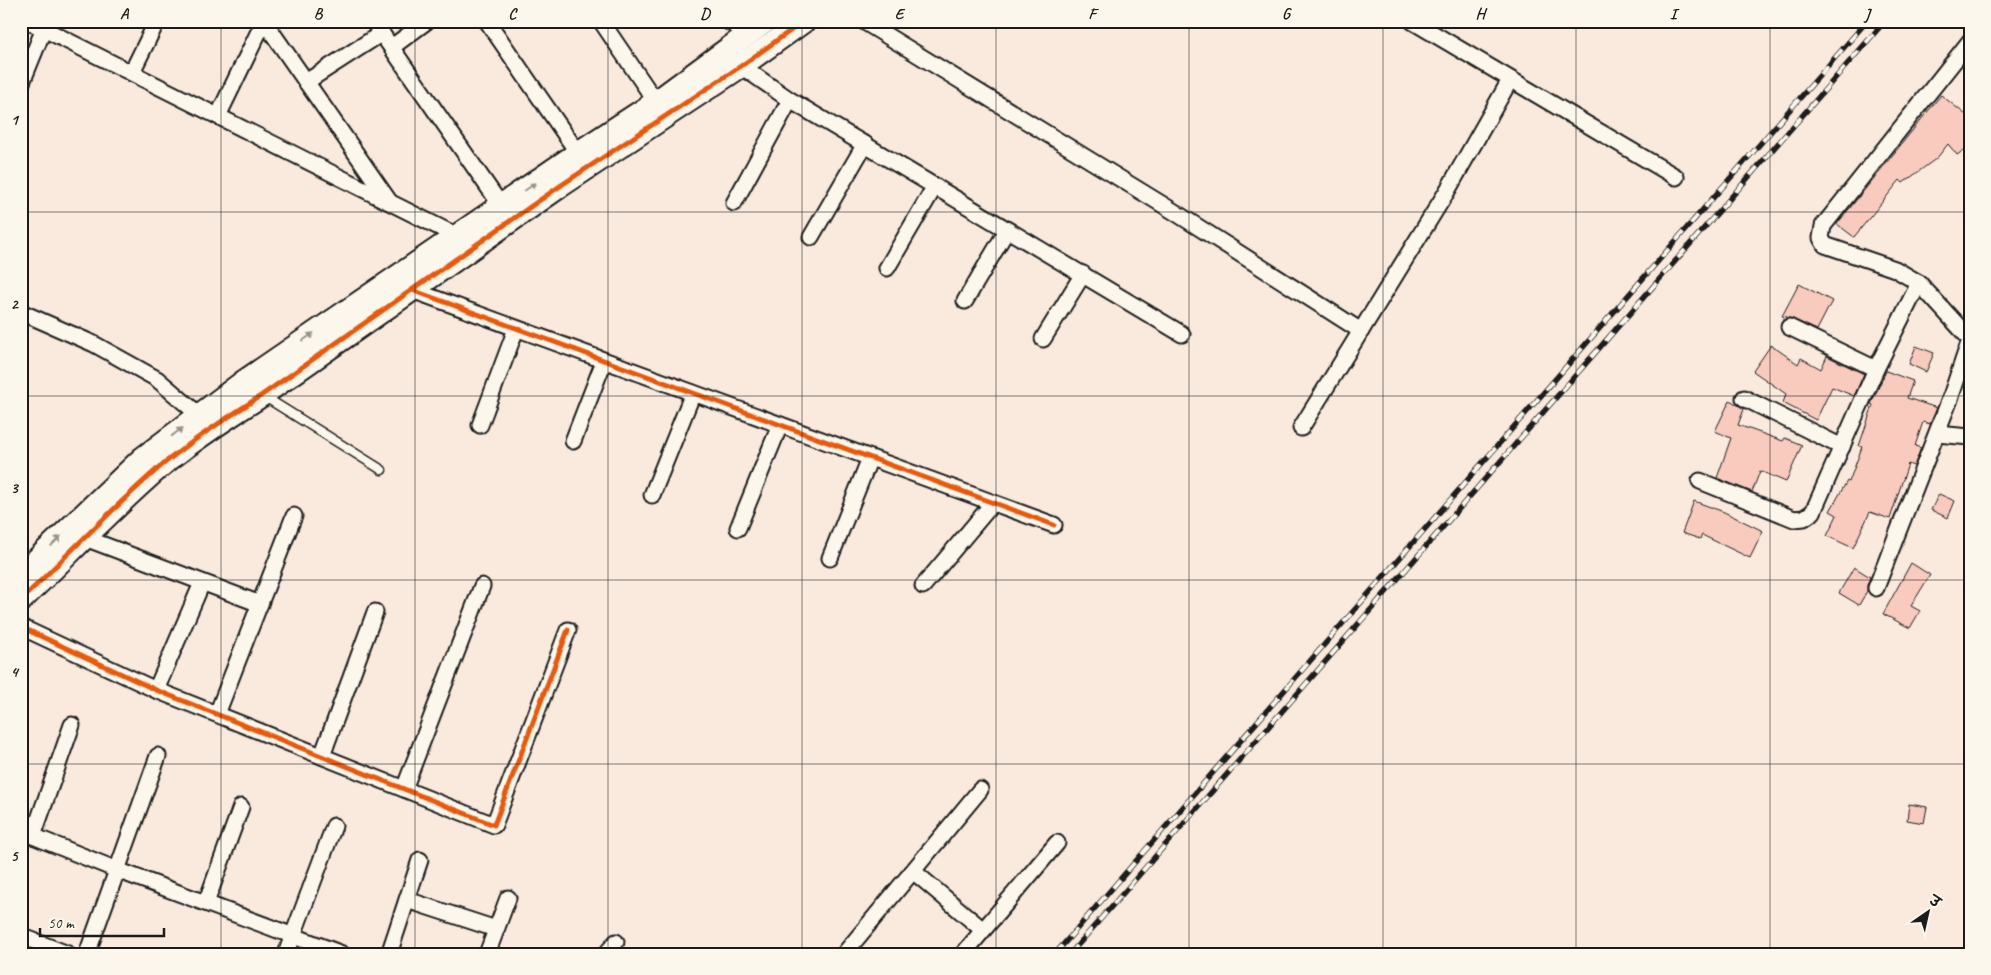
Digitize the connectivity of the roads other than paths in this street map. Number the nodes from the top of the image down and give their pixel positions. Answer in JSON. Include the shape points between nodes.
{"nodes":[{"id":1,"x":28,"y":21,"type":"edge"},
{"id":2,"x":157,"y":21,"type":"edge"},
{"id":3,"x":264,"y":21,"type":"edge"},
{"id":4,"x":427,"y":21,"type":"edge"},
{"id":5,"x":488,"y":21,"type":"edge"},
{"id":6,"x":601,"y":21,"type":"edge"},
{"id":7,"x":727,"y":21,"type":"edge"},
{"id":8,"x":804,"y":21,"type":"edge"},
{"id":9,"x":863,"y":21,"type":"edge"},
{"id":10,"x":1412,"y":21,"type":"edge"},
{"id":11,"x":45,"y":24,"type":"edge"},
{"id":12,"x":378,"y":27,"type":"edge"},
{"id":13,"x":757,"y":27,"type":"edge"},
{"id":14,"x":1970,"y":41,"type":"edge"},
{"id":15,"x":392,"y":47,"type":"junction"},
{"id":16,"x":741,"y":66,"type":"junction"},
{"id":17,"x":132,"y":72,"type":"junction"},
{"id":18,"x":1510,"y":80,"type":"junction"},
{"id":19,"x":306,"y":82,"type":"junction"},
{"id":20,"x":21,"y":85,"type":"edge"},
{"id":21,"x":790,"y":100,"type":"junction"},
{"id":22,"x":656,"y":102,"type":"junction"},
{"id":23,"x":218,"y":116,"type":"junction"},
{"id":24,"x":865,"y":144,"type":"junction"},
{"id":25,"x":578,"y":153,"type":"junction"},
{"id":26,"x":1676,"y":178,"type":"dead end"},
{"id":27,"x":935,"y":186,"type":"junction"},
{"id":28,"x":390,"y":203,"type":"junction"},
{"id":29,"x":734,"y":203,"type":"dead end"},
{"id":30,"x":502,"y":207,"type":"junction"},
{"id":31,"x":1007,"y":230,"type":"junction"},
{"id":32,"x":457,"y":236,"type":"junction"},
{"id":33,"x":811,"y":237,"type":"dead end"},
{"id":34,"x":887,"y":268,"type":"dead end"},
{"id":35,"x":1082,"y":274,"type":"junction"},
{"id":36,"x":1919,"y":283,"type":"junction"},
{"id":37,"x":412,"y":290,"type":"junction"},
{"id":38,"x":965,"y":301,"type":"dead end"},
{"id":39,"x":21,"y":312,"type":"edge"},
{"id":40,"x":1789,"y":327,"type":"dead end"},
{"id":41,"x":516,"y":328,"type":"junction"},
{"id":42,"x":1361,"y":331,"type":"junction"},
{"id":43,"x":1182,"y":334,"type":"dead end"},
{"id":44,"x":1043,"y":338,"type":"dead end"},
{"id":45,"x":1970,"y":339,"type":"edge"},
{"id":46,"x":604,"y":361,"type":"junction"},
{"id":47,"x":1876,"y":369,"type":"junction"},
{"id":48,"x":693,"y":393,"type":"junction"},
{"id":49,"x":262,"y":395,"type":"junction"},
{"id":50,"x":1744,"y":398,"type":"dead end"},
{"id":51,"x":206,"y":421,"type":"junction"},
{"id":52,"x":480,"y":425,"type":"dead end"},
{"id":53,"x":780,"y":425,"type":"junction"},
{"id":54,"x":1300,"y":428,"type":"dead end"},
{"id":55,"x":1936,"y":434,"type":"junction"},
{"id":56,"x":1970,"y":437,"type":"edge"},
{"id":57,"x":573,"y":441,"type":"dead end"},
{"id":58,"x":1842,"y":447,"type":"junction"},
{"id":59,"x":870,"y":458,"type":"junction"},
{"id":60,"x":382,"y":470,"type":"dead end"},
{"id":61,"x":1700,"y":481,"type":"dead end"},
{"id":62,"x":652,"y":495,"type":"dead end"},
{"id":63,"x":993,"y":503,"type":"junction"},
{"id":64,"x":294,"y":516,"type":"dead end"},
{"id":65,"x":1054,"y":525,"type":"dead end"},
{"id":66,"x":738,"y":528,"type":"dead end"},
{"id":67,"x":85,"y":538,"type":"junction"},
{"id":68,"x":830,"y":558,"type":"dead end"},
{"id":69,"x":21,"y":575,"type":"edge"},
{"id":70,"x":202,"y":583,"type":"junction"},
{"id":71,"x":482,"y":586,"type":"dead end"},
{"id":72,"x":923,"y":586,"type":"dead end"},
{"id":73,"x":1876,"y":588,"type":"dead end"},
{"id":74,"x":21,"y":600,"type":"edge"},
{"id":75,"x":260,"y":604,"type":"junction"},
{"id":76,"x":375,"y":612,"type":"dead end"},
{"id":77,"x":21,"y":627,"type":"edge"},
{"id":78,"x":568,"y":630,"type":"dead end"},
{"id":79,"x":156,"y":690,"type":"junction"},
{"id":80,"x":218,"y":714,"type":"junction"},
{"id":81,"x":72,"y":725,"type":"dead end"},
{"id":82,"x":158,"y":756,"type":"dead end"},
{"id":83,"x":322,"y":756,"type":"junction"},
{"id":84,"x":404,"y":789,"type":"junction"},
{"id":85,"x":980,"y":790,"type":"dead end"},
{"id":86,"x":241,"y":807,"type":"dead end"},
{"id":87,"x":334,"y":826,"type":"dead end"},
{"id":88,"x":27,"y":832,"type":"edge"},
{"id":89,"x":1057,"y":843,"type":"dead end"},
{"id":90,"x":420,"y":860,"type":"dead end"},
{"id":91,"x":117,"y":870,"type":"junction"},
{"id":92,"x":912,"y":871,"type":"junction"},
{"id":93,"x":508,"y":898,"type":"dead end"},
{"id":94,"x":407,"y":900,"type":"junction"},
{"id":95,"x":206,"y":903,"type":"junction"},
{"id":96,"x":496,"y":930,"type":"junction"},
{"id":97,"x":983,"y":930,"type":"junction"},
{"id":98,"x":293,"y":935,"type":"junction"},
{"id":99,"x":21,"y":936,"type":"edge"},
{"id":100,"x":68,"y":954,"type":"edge"},
{"id":101,"x":87,"y":954,"type":"edge"},
{"id":102,"x":286,"y":954,"type":"edge"},
{"id":103,"x":342,"y":954,"type":"edge"},
{"id":104,"x":389,"y":954,"type":"edge"},
{"id":105,"x":487,"y":954,"type":"edge"},
{"id":106,"x":844,"y":954,"type":"edge"},
{"id":107,"x":963,"y":954,"type":"edge"}],
"edges":[{"from":1,"to":11,"type":"street"},
{"from":2,"to":17,"type":"street"},
{"from":3,"to":19,"type":"street"},
{"from":3,"to":23,"type":"street"},
{"from":4,"to":15,"type":"street"},
{"from":5,"to":25,"type":"street"},
{"from":6,"to":22,"type":"street"},
{"from":7,"to":13,"type":"street"},
{"from":8,"to":16,"type":"street"},
{"from":9,"to":42,"type":"street","via":[[1173,211]]},
{"from":10,"to":18,"type":"street"},
{"from":11,"to":17,"type":"street"},
{"from":11,"to":20,"type":"street"},
{"from":12,"to":15,"type":"street"},
{"from":12,"to":19,"type":"street"},
{"from":13,"to":22,"type":"street"},
{"from":14,"to":36,"type":"street","via":[[1823,226],[1821,238],[1825,245],[1895,269]]},
{"from":15,"to":30,"type":"street"},
{"from":16,"to":21,"type":"street"},
{"from":16,"to":37,"type":"street","via":[[560,186]]},
{"from":17,"to":23,"type":"street"},
{"from":18,"to":26,"type":"street"},
{"from":18,"to":42,"type":"street","via":[[1465,162]]},
{"from":19,"to":28,"type":"street"},
{"from":21,"to":24,"type":"street"},
{"from":21,"to":29,"type":"street"},
{"from":22,"to":25,"type":"street"},
{"from":23,"to":28,"type":"street"},
{"from":24,"to":27,"type":"street"},
{"from":24,"to":33,"type":"street"},
{"from":30,"to":25,"type":"street","one_way":true},
{"from":27,"to":31,"type":"street"},
{"from":27,"to":34,"type":"street"},
{"from":28,"to":32,"type":"street"},
{"from":30,"to":32,"type":"street"},
{"from":31,"to":35,"type":"street"},
{"from":31,"to":38,"type":"street"},
{"from":51,"to":32,"type":"street","one_way":true,"via":[[330,322]]},
{"from":35,"to":43,"type":"street"},
{"from":35,"to":44,"type":"street"},
{"from":36,"to":45,"type":"street"},
{"from":36,"to":47,"type":"street"},
{"from":37,"to":41,"type":"street"},
{"from":37,"to":49,"type":"street"},
{"from":39,"to":51,"type":"street","via":[[94,344],[157,379]]},
{"from":40,"to":47,"type":"street"},
{"from":41,"to":46,"type":"street"},
{"from":41,"to":52,"type":"street"},
{"from":42,"to":54,"type":"street"},
{"from":45,"to":55,"type":"street"},
{"from":46,"to":48,"type":"street"},
{"from":46,"to":57,"type":"street"},
{"from":47,"to":58,"type":"street"},
{"from":48,"to":53,"type":"street"},
{"from":48,"to":62,"type":"street"},
{"from":49,"to":51,"type":"street"},
{"from":49,"to":60,"type":"lane"},
{"from":50,"to":58,"type":"street"},
{"from":51,"to":67,"type":"street"},
{"from":69,"to":51,"type":"street","one_way":true,"via":[[143,458]]},
{"from":53,"to":59,"type":"street"},
{"from":53,"to":66,"type":"street"},
{"from":55,"to":56,"type":"street"},
{"from":55,"to":73,"type":"street"},
{"from":58,"to":61,"type":"street","via":[[1812,512],[1804,518],[1794,519]]},
{"from":59,"to":63,"type":"street"},
{"from":59,"to":68,"type":"street"},
{"from":63,"to":65,"type":"street"},
{"from":63,"to":72,"type":"street"},
{"from":64,"to":75,"type":"street"},
{"from":67,"to":70,"type":"street"},
{"from":67,"to":74,"type":"street"},
{"from":70,"to":75,"type":"street"},
{"from":70,"to":79,"type":"street"},
{"from":71,"to":84,"type":"street"},
{"from":75,"to":80,"type":"street"},
{"from":76,"to":83,"type":"street"},
{"from":77,"to":79,"type":"street"},
{"from":78,"to":84,"type":"street","via":[[494,824]]},
{"from":79,"to":80,"type":"street"},
{"from":80,"to":83,"type":"street"},
{"from":81,"to":88,"type":"street"},
{"from":82,"to":91,"type":"street"},
{"from":83,"to":84,"type":"street"},
{"from":85,"to":92,"type":"street"},
{"from":86,"to":95,"type":"street"},
{"from":87,"to":98,"type":"street"},
{"from":88,"to":91,"type":"street"},
{"from":89,"to":97,"type":"street"},
{"from":90,"to":94,"type":"street"},
{"from":91,"to":95,"type":"street"},
{"from":91,"to":101,"type":"street"},
{"from":92,"to":97,"type":"street"},
{"from":92,"to":106,"type":"street"},
{"from":93,"to":96,"type":"street"},
{"from":94,"to":96,"type":"street"},
{"from":94,"to":104,"type":"street"},
{"from":95,"to":98,"type":"street"},
{"from":96,"to":105,"type":"street"},
{"from":97,"to":107,"type":"street"},
{"from":98,"to":102,"type":"street"},
{"from":98,"to":103,"type":"street"},
{"from":99,"to":100,"type":"street"}]}
